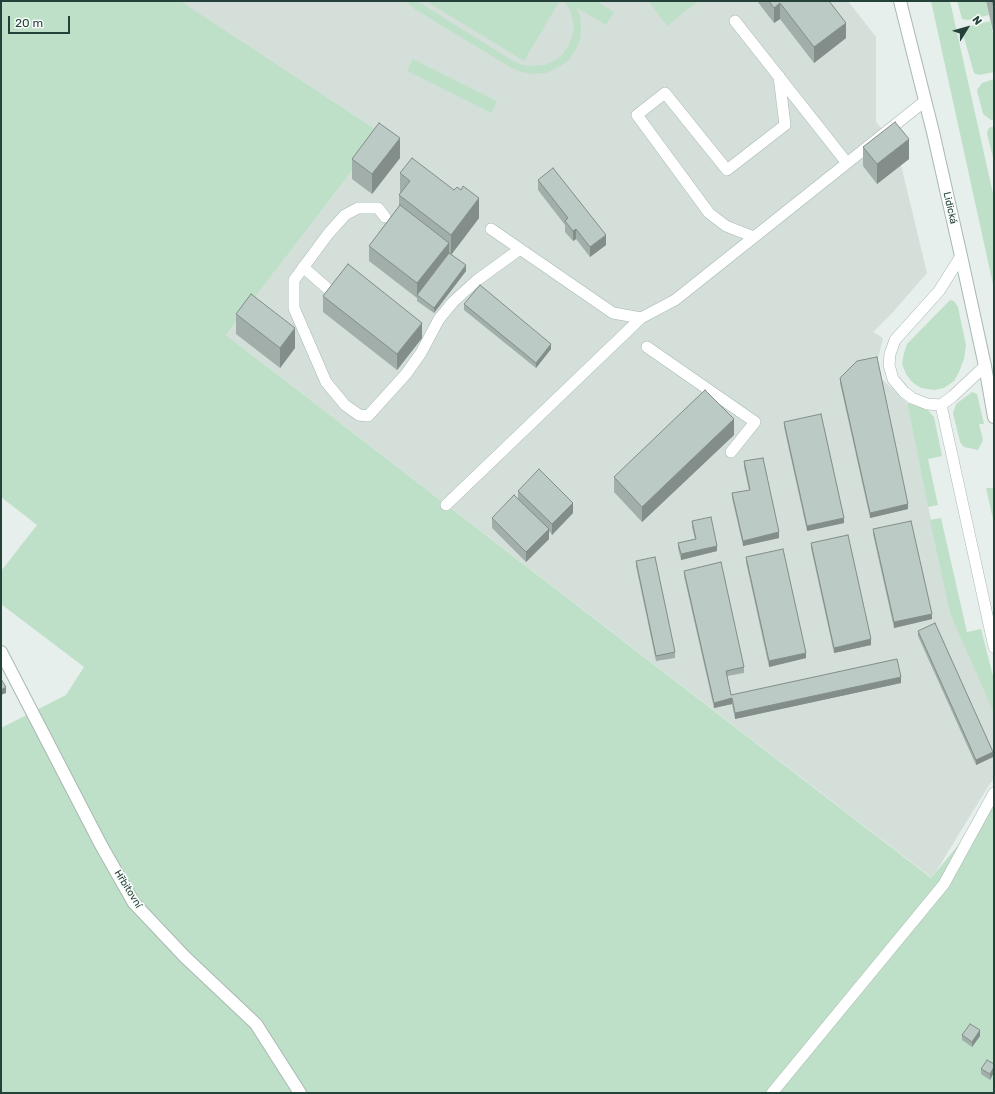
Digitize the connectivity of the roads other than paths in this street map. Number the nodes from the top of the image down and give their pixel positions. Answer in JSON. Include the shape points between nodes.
{"nodes":[{"id":1,"x":900,"y":1,"type":"edge"},
{"id":2,"x":735,"y":21,"type":"dead end"},
{"id":3,"x":779,"y":76,"type":"junction"},
{"id":4,"x":925,"y":101,"type":"junction"},
{"id":5,"x":847,"y":163,"type":"junction"},
{"id":6,"x":385,"y":217,"type":"dead end"},
{"id":7,"x":491,"y":229,"type":"dead end"},
{"id":8,"x":754,"y":237,"type":"junction"},
{"id":9,"x":520,"y":249,"type":"junction"},
{"id":10,"x":961,"y":256,"type":"junction"},
{"id":11,"x":303,"y":267,"type":"junction"},
{"id":12,"x":336,"y":296,"type":"edge"},
{"id":13,"x":641,"y":318,"type":"junction"},
{"id":14,"x":647,"y":347,"type":"dead end"},
{"id":15,"x":985,"y":366,"type":"junction"},
{"id":16,"x":942,"y":405,"type":"junction"},
{"id":17,"x":994,"y":417,"type":"edge"},
{"id":18,"x":731,"y":452,"type":"dead end"},
{"id":19,"x":446,"y":504,"type":"dead end"},
{"id":20,"x":994,"y":647,"type":"edge"},
{"id":21,"x":1,"y":652,"type":"edge"},
{"id":22,"x":994,"y":793,"type":"edge"},
{"id":23,"x":300,"y":1093,"type":"edge"},
{"id":24,"x":772,"y":1093,"type":"edge"}],
"edges":[{"from":1,"to":4,"type":"street","name":"Lidická"},
{"from":2,"to":3,"type":"lane"},
{"from":3,"to":5,"type":"lane"},
{"from":3,"to":8,"type":"lane","via":[[785,125],[727,170],[665,93],[637,115],[709,213],[726,226]]},
{"from":4,"to":5,"type":"lane"},
{"from":4,"to":10,"type":"street","name":"Lidická"},
{"from":5,"to":8,"type":"lane"},
{"from":6,"to":11,"type":"lane","via":[[378,208],[358,208],[345,214]]},
{"from":7,"to":9,"type":"lane"},
{"from":8,"to":13,"type":"lane","via":[[675,300]]},
{"from":9,"to":11,"type":"lane","via":[[476,281],[453,302],[439,319],[421,353],[406,374],[368,416],[358,415],[326,382],[307,341],[294,308],[294,280]]},
{"from":9,"to":13,"type":"lane","via":[[613,313]]},
{"from":10,"to":15,"type":"street","name":"Lidická"},
{"from":10,"to":16,"type":"lane","via":[[939,291],[895,340],[890,354],[889,365],[893,379],[904,392],[927,404]]},
{"from":11,"to":12,"type":"lane"},
{"from":13,"to":19,"type":"lane"},
{"from":14,"to":18,"type":"lane","via":[[755,422]]},
{"from":15,"to":16,"type":"lane"},
{"from":15,"to":17,"type":"street","name":"Lidická"},
{"from":16,"to":20,"type":"lane"},
{"from":21,"to":23,"type":"street","name":"Hřbitovní","via":[[134,903],[184,957],[256,1024]]},
{"from":22,"to":24,"type":"lane","via":[[944,884]]}]}
